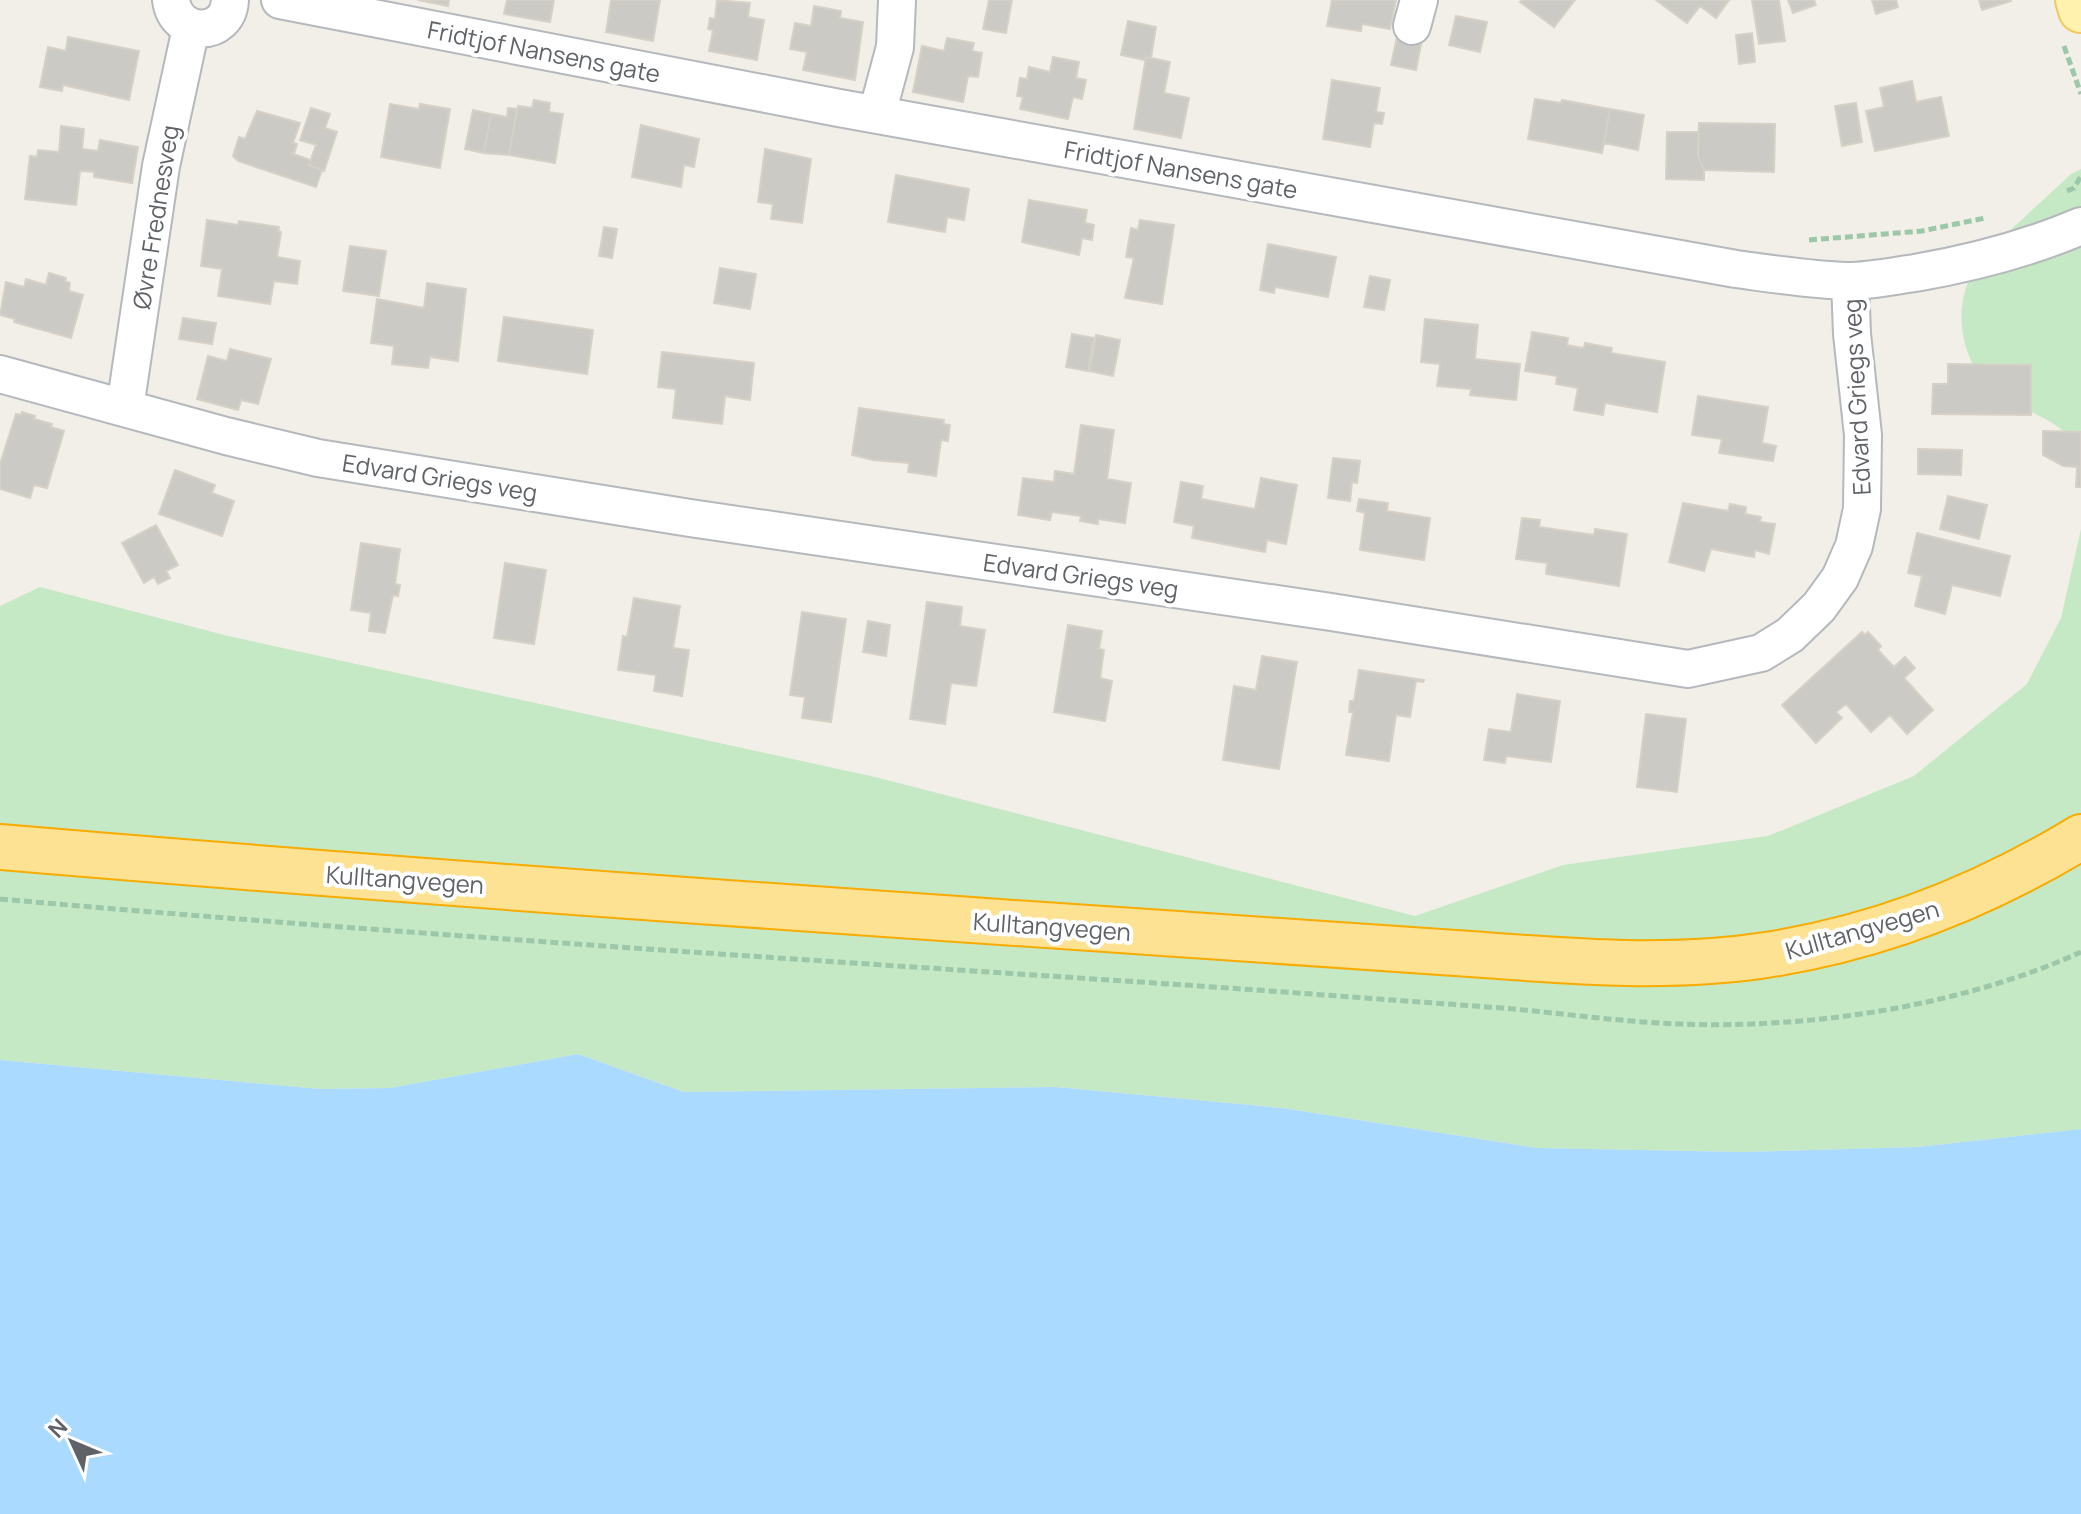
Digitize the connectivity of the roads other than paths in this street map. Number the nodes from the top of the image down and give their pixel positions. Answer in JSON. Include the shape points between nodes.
{"nodes":[{"id":1,"x":230,"y":0,"type":"edge"},
{"id":2,"x":280,"y":0,"type":"edge"},
{"id":3,"x":897,"y":0,"type":"edge"},
{"id":4,"x":2078,"y":0,"type":"edge"},
{"id":5,"x":2081,"y":10,"type":"edge"},
{"id":6,"x":181,"y":14,"type":"edge"},
{"id":7,"x":877,"y":114,"type":"junction"},
{"id":8,"x":2081,"y":226,"type":"edge"},
{"id":9,"x":1850,"y":281,"type":"junction"},
{"id":10,"x":0,"y":374,"type":"edge"},
{"id":11,"x":125,"y":408,"type":"junction"},
{"id":12,"x":2081,"y":837,"type":"edge"},
{"id":13,"x":0,"y":847,"type":"edge"}],
"edges":[{"from":1,"to":6,"type":"street","via":[[221,22],[207,29]]},
{"from":2,"to":7,"type":"street","name":"Fridtjof Nansens gate"},
{"from":3,"to":7,"type":"street","via":[[895,47]]},
{"from":4,"to":5,"type":"main road"},
{"from":6,"to":11,"type":"street","name":"Øvre Frednesveg"},
{"from":7,"to":9,"type":"street","name":"Fridtjof Nansens gate","via":[[1736,269]]},
{"from":8,"to":9,"type":"street","name":"Fridtjof Nansens gate","via":[[1991,258]]},
{"from":9,"to":11,"type":"street","name":"Edvard Griegs veg","via":[[1863,472],[1862,509],[1845,568],[1819,607],[1790,635],[1761,653],[1688,669],[318,458]]},
{"from":10,"to":11,"type":"street","name":"Edvard Griegs veg"},
{"from":12,"to":13,"type":"highway","name":"Kulltangvegen","via":[[2014,876],[1876,930],[1763,956],[1683,964],[1520,958]]}]}
